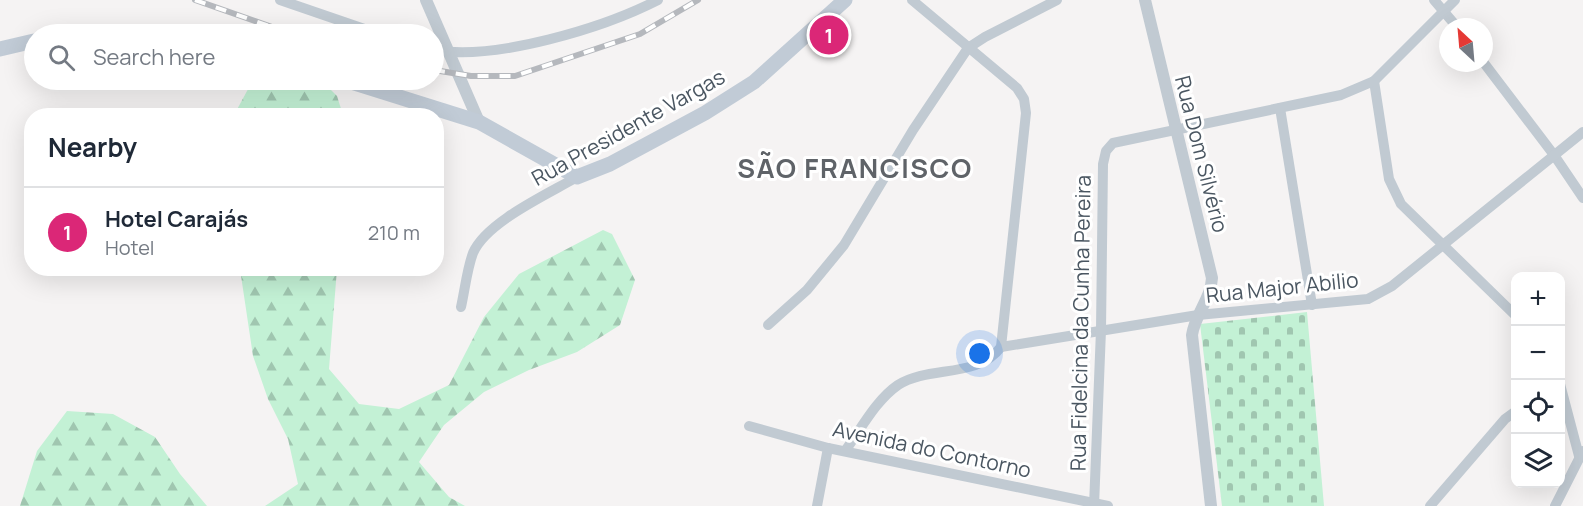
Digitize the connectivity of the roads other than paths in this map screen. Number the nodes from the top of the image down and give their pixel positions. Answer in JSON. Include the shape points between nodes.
{"nodes":[{"id":1,"x":280,"y":0,"type":"edge"},
{"id":2,"x":426,"y":0,"type":"edge"},
{"id":3,"x":844,"y":0,"type":"edge"},
{"id":4,"x":912,"y":0,"type":"edge"},
{"id":5,"x":1057,"y":0,"type":"edge"},
{"id":6,"x":1144,"y":0,"type":"edge"},
{"id":7,"x":1434,"y":0,"type":"edge"},
{"id":8,"x":1455,"y":0,"type":"edge"},
{"id":9,"x":653,"y":1,"type":"edge"},
{"id":10,"x":1444,"y":10,"type":"junction"},
{"id":11,"x":1450,"y":18,"type":"edge"},
{"id":12,"x":350,"y":24,"type":"edge"},
{"id":13,"x":436,"y":24,"type":"edge"},
{"id":14,"x":24,"y":43,"type":"edge"},
{"id":15,"x":444,"y":43,"type":"edge"},
{"id":16,"x":968,"y":48,"type":"junction"},
{"id":17,"x":0,"y":49,"type":"edge"},
{"id":18,"x":444,"y":52,"type":"edge"},
{"id":19,"x":448,"y":53,"type":"junction"},
{"id":20,"x":1491,"y":72,"type":"edge"},
{"id":21,"x":1374,"y":81,"type":"junction"},
{"id":22,"x":377,"y":90,"type":"edge"},
{"id":23,"x":434,"y":108,"type":"edge"},
{"id":24,"x":1281,"y":108,"type":"junction"},
{"id":25,"x":444,"y":111,"type":"edge"},
{"id":26,"x":479,"y":122,"type":"junction"},
{"id":27,"x":1175,"y":131,"type":"junction"},
{"id":28,"x":1583,"y":132,"type":"edge"},
{"id":29,"x":1554,"y":155,"type":"junction"},
{"id":30,"x":577,"y":177,"type":"junction"},
{"id":31,"x":1583,"y":198,"type":"edge"},
{"id":32,"x":1443,"y":245,"type":"junction"},
{"id":33,"x":1312,"y":305,"type":"junction"},
{"id":34,"x":461,"y":307,"type":"dead end"},
{"id":35,"x":1511,"y":312,"type":"edge"},
{"id":36,"x":1198,"y":315,"type":"junction"},
{"id":37,"x":768,"y":325,"type":"dead end"},
{"id":38,"x":1101,"y":330,"type":"junction"},
{"id":39,"x":1002,"y":347,"type":"junction"},
{"id":40,"x":1565,"y":401,"type":"edge"},
{"id":41,"x":1511,"y":414,"type":"edge"},
{"id":42,"x":749,"y":426,"type":"dead end"},
{"id":43,"x":828,"y":448,"type":"junction"},
{"id":44,"x":845,"y":451,"type":"junction"},
{"id":45,"x":1581,"y":453,"type":"edge"},
{"id":46,"x":1094,"y":505,"type":"edge"},
{"id":47,"x":817,"y":506,"type":"edge"},
{"id":48,"x":1108,"y":506,"type":"edge"},
{"id":49,"x":1211,"y":506,"type":"edge"},
{"id":50,"x":1430,"y":506,"type":"edge"},
{"id":51,"x":1555,"y":506,"type":"edge"}],
"edges":[{"from":1,"to":12,"type":"street"},
{"from":2,"to":13,"type":"street"},
{"from":3,"to":30,"type":"main road","name":"Rua Presidente Vargas","via":[[754,82],[610,164]]},
{"from":4,"to":16,"type":"street"},
{"from":5,"to":16,"type":"street"},
{"from":6,"to":27,"type":"street","name":"Rua Dom Silvério"},
{"from":7,"to":10,"type":"street"},
{"from":8,"to":10,"type":"street"},
{"from":9,"to":19,"type":"street","via":[[615,21],[564,35]]},
{"from":10,"to":11,"type":"street"},
{"from":10,"to":21,"type":"street"},
{"from":14,"to":17,"type":"main road"},
{"from":15,"to":19,"type":"street"},
{"from":16,"to":37,"type":"street","via":[[844,245],[807,290]]},
{"from":16,"to":39,"type":"street","via":[[1017,88],[1026,113]]},
{"from":18,"to":19,"type":"street"},
{"from":19,"to":26,"type":"street"},
{"from":20,"to":29,"type":"street"},
{"from":21,"to":24,"type":"street","via":[[1341,95]]},
{"from":21,"to":32,"type":"street","via":[[1394,192],[1410,215]]},
{"from":22,"to":23,"type":"main road"},
{"from":24,"to":27,"type":"street"},
{"from":24,"to":33,"type":"street"},
{"from":25,"to":26,"type":"main road"},
{"from":26,"to":30,"type":"main road"},
{"from":27,"to":36,"type":"street","name":"Rua Dom Silvério","via":[[1212,278],[1211,290]]},
{"from":27,"to":38,"type":"street","name":"Rua Fidelcina da Cunha Pereira","via":[[1113,143],[1106,151]]},
{"from":28,"to":29,"type":"street","name":"Rua Major Abilio"},
{"from":29,"to":31,"type":"street"},
{"from":29,"to":32,"type":"street","name":"Rua Major Abilio"},
{"from":30,"to":34,"type":"street","name":"Rua Presidente Vargas","via":[[481,239],[474,251]]},
{"from":32,"to":33,"type":"street","name":"Rua Major Abilio","via":[[1378,295],[1356,302]]},
{"from":32,"to":35,"type":"street"},
{"from":33,"to":36,"type":"street","name":"Rua Major Abilio"},
{"from":36,"to":38,"type":"street","name":"Rua Major Abilio"},
{"from":36,"to":49,"type":"street","name":"Rua Dom Silvério","via":[[1192,335]]},
{"from":38,"to":39,"type":"street","name":"Rua Major Abilio"},
{"from":38,"to":46,"type":"street","name":"Rua Fidelcina da Cunha Pereira"},
{"from":39,"to":44,"type":"street","via":[[986,361],[900,384],[876,408]]},
{"from":40,"to":45,"type":"street"},
{"from":41,"to":50,"type":"street"},
{"from":42,"to":43,"type":"street","name":"Avenida do Contorno"},
{"from":43,"to":44,"type":"street","name":"Avenida do Contorno"},
{"from":43,"to":47,"type":"street"},
{"from":44,"to":46,"type":"street","name":"Avenida do Contorno"},
{"from":45,"to":51,"type":"street"},
{"from":46,"to":48,"type":"street","name":"Avenida do Contorno"}]}
